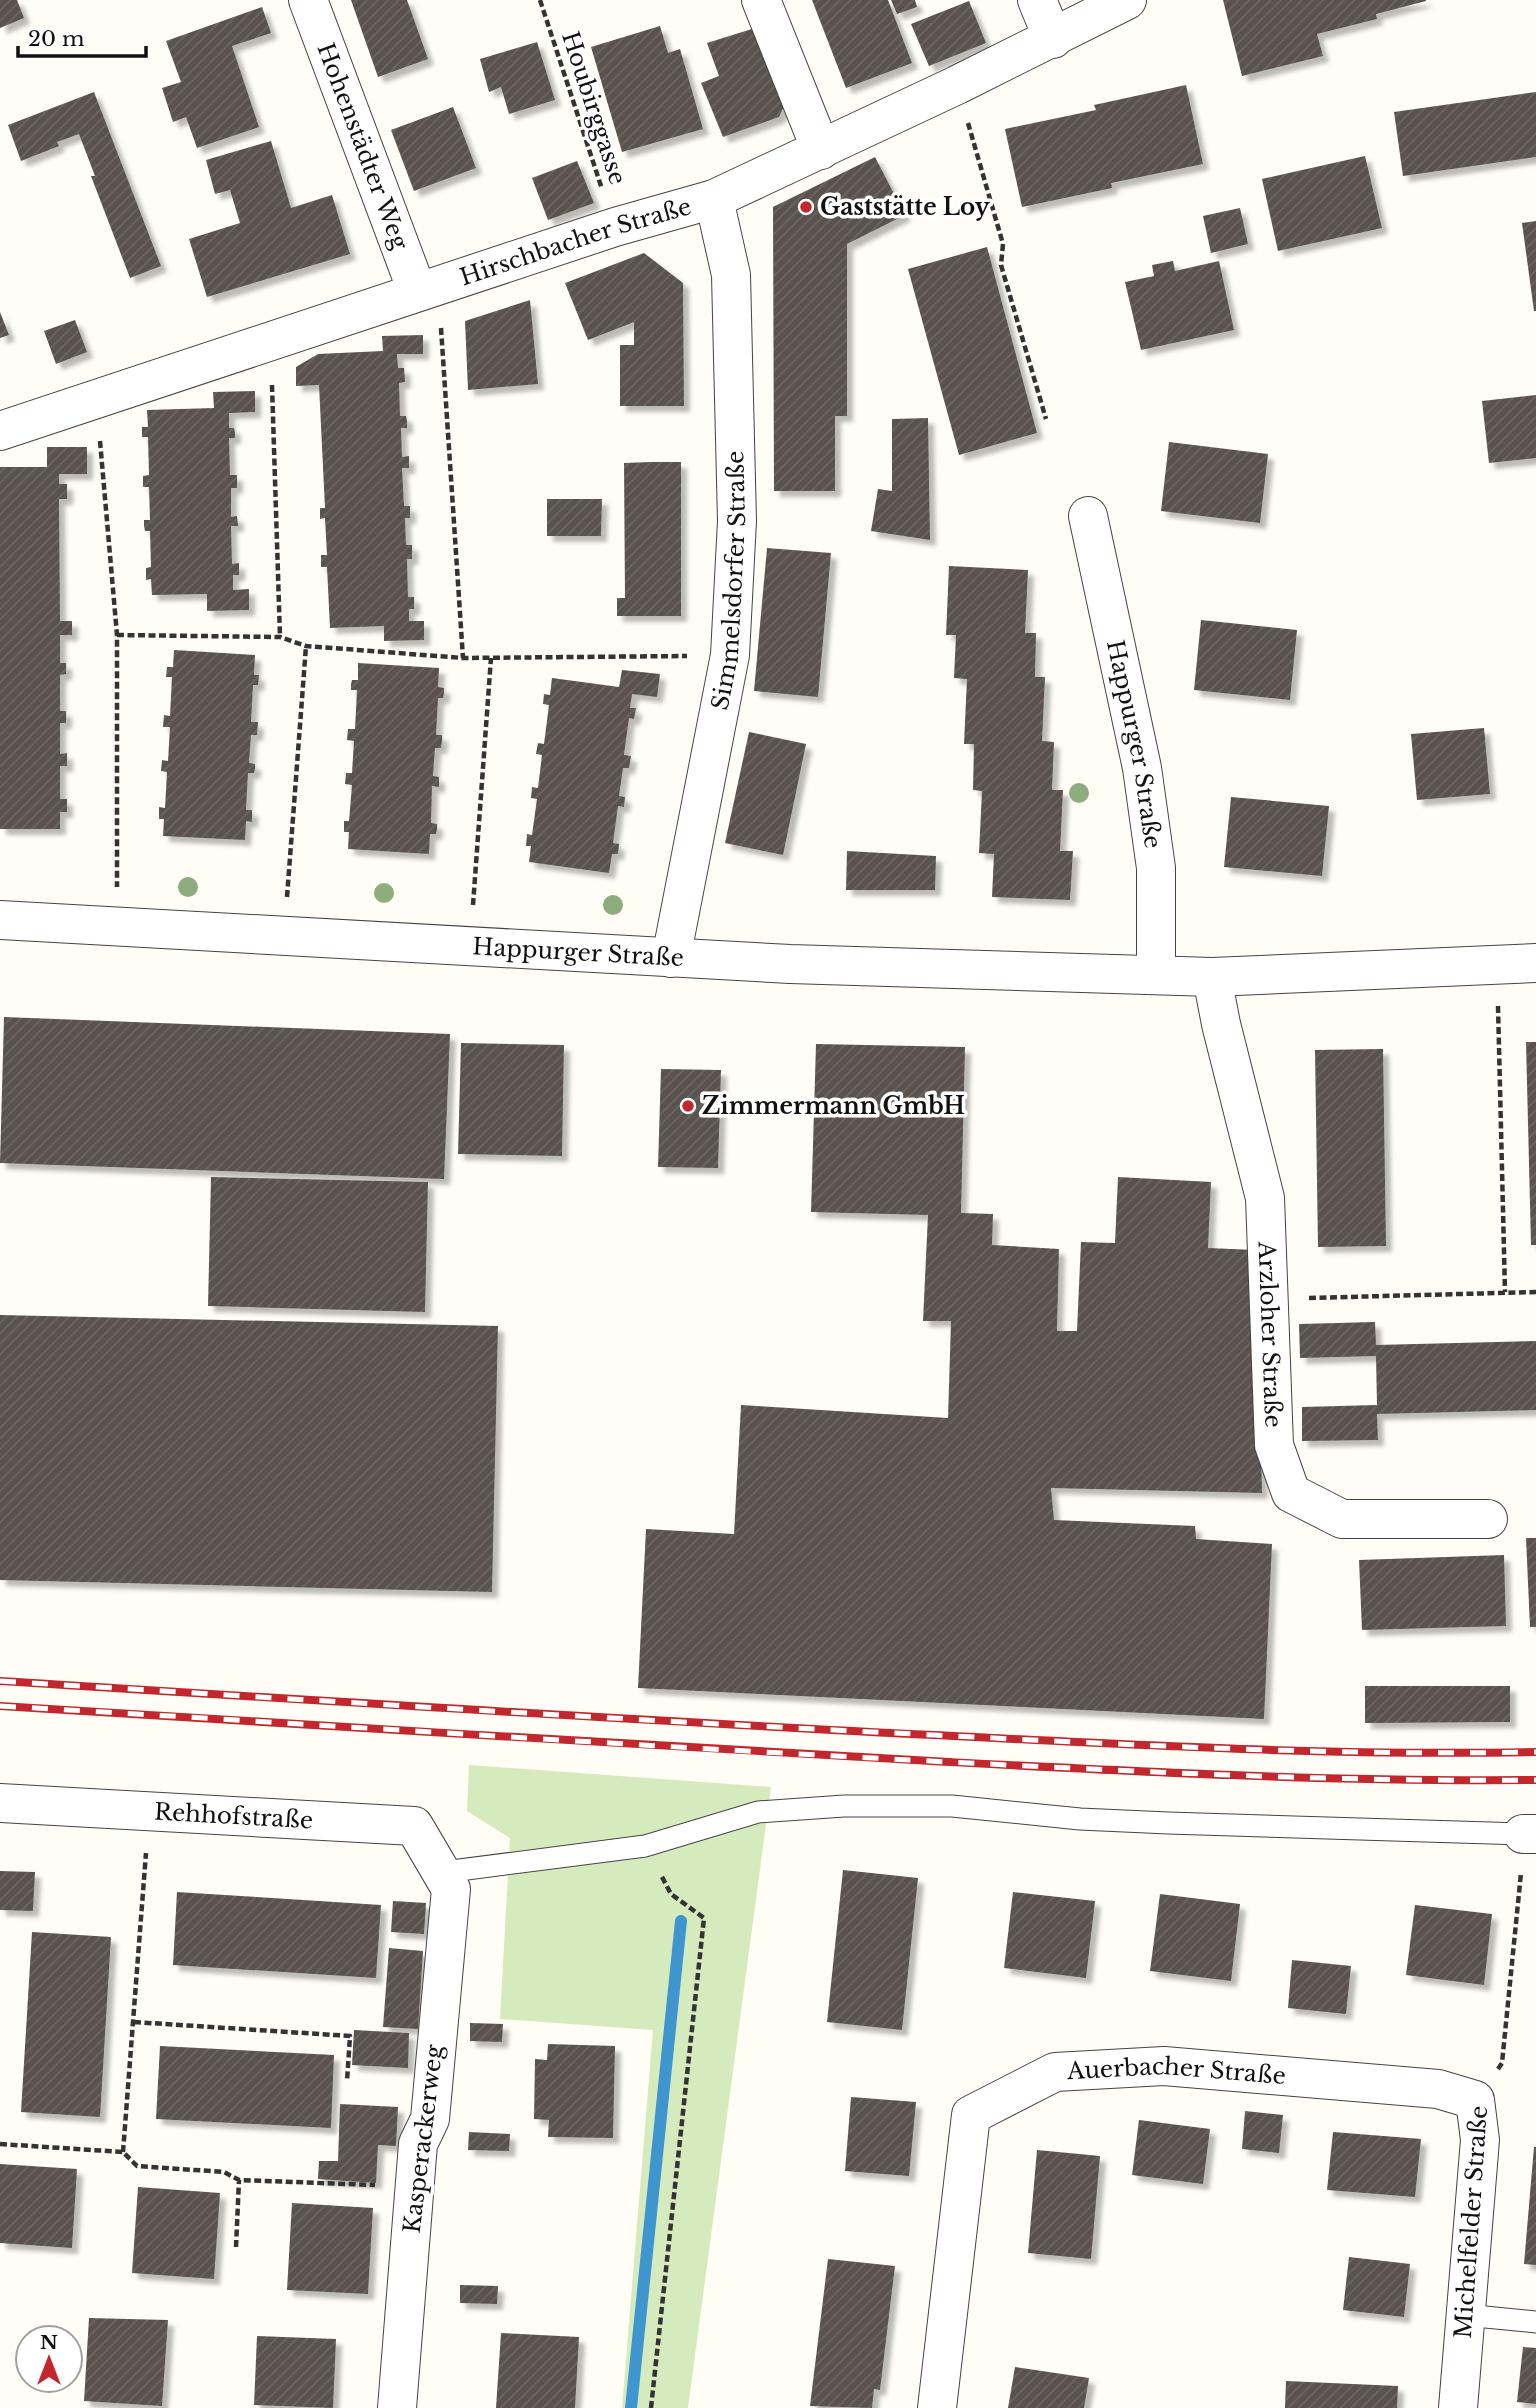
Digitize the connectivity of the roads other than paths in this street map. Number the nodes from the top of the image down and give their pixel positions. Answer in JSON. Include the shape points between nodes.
{"nodes":[{"id":1,"x":308,"y":0,"type":"edge"},
{"id":2,"x":761,"y":0,"type":"edge"},
{"id":3,"x":1037,"y":0,"type":"edge"},
{"id":4,"x":1127,"y":0,"type":"edge"},
{"id":5,"x":1053,"y":39,"type":"junction"},
{"id":6,"x":821,"y":150,"type":"junction"},
{"id":7,"x":714,"y":199,"type":"junction"},
{"id":8,"x":427,"y":288,"type":"junction"},
{"id":9,"x":0,"y":430,"type":"edge"},
{"id":10,"x":1088,"y":516,"type":"dead end"},
{"id":11,"x":0,"y":920,"type":"edge"},
{"id":12,"x":671,"y":958,"type":"junction"},
{"id":13,"x":1536,"y":963,"type":"edge"},
{"id":14,"x":1156,"y":975,"type":"junction"},
{"id":15,"x":1212,"y":977,"type":"junction"},
{"id":16,"x":1488,"y":1519,"type":"dead end"},
{"id":17,"x":0,"y":1803,"type":"edge"},
{"id":18,"x":1529,"y":1834,"type":"edge"},
{"id":19,"x":444,"y":1872,"type":"junction"},
{"id":20,"x":1475,"y":2100,"type":"joint"},
{"id":21,"x":1465,"y":2315,"type":"junction"},
{"id":22,"x":1536,"y":2322,"type":"edge"},
{"id":23,"x":397,"y":2408,"type":"edge"},
{"id":24,"x":937,"y":2408,"type":"edge"},
{"id":25,"x":1458,"y":2408,"type":"edge"}],
"edges":[{"from":1,"to":8,"type":"street","name":"Hohenstädter Weg"},
{"from":2,"to":6,"type":"street"},
{"from":3,"to":5,"type":"street"},
{"from":4,"to":5,"type":"street","name":"Hirschbacher Straße"},
{"from":5,"to":6,"type":"street","name":"Hirschbacher Straße"},
{"from":6,"to":7,"type":"street","name":"Hirschbacher Straße"},
{"from":7,"to":8,"type":"street","name":"Hirschbacher Straße"},
{"from":7,"to":12,"type":"street","name":"Simmelsdorfer Straße","via":[[731,275],[737,521],[730,656]]},
{"from":8,"to":9,"type":"street","name":"Hirschbacher Straße"},
{"from":10,"to":14,"type":"street","name":"Happurger Straße","via":[[1142,768],[1156,868]]},
{"from":11,"to":12,"type":"street","name":"Happurger Straße"},
{"from":12,"to":14,"type":"street","name":"Happurger Straße"},
{"from":13,"to":15,"type":"street","name":"Happurger Straße"},
{"from":14,"to":15,"type":"street","name":"Happurger Straße"},
{"from":15,"to":16,"type":"street","name":"Arzloher Straße","via":[[1265,1198],[1274,1445],[1291,1493],[1342,1519]]},
{"from":17,"to":19,"type":"street","name":"Rehhofstraße","via":[[414,1826]]},
{"from":18,"to":19,"type":"lane","via":[[1168,1824],[952,1806],[844,1806],[758,1812],[645,1846]]},
{"from":19,"to":23,"type":"street","name":"Kasperackerweg","via":[[451,1889],[430,2119],[418,2144]]},
{"from":20,"to":21,"type":"street","name":"Michelfelder Straße","via":[[1480,2140]]},
{"from":20,"to":24,"type":"street","name":"Auerbacher Straße","via":[[1438,2089],[1164,2066],[1055,2072],[971,2115]]},
{"from":21,"to":22,"type":"lane"},
{"from":21,"to":25,"type":"street","name":"Michelfelder Straße"}]}
